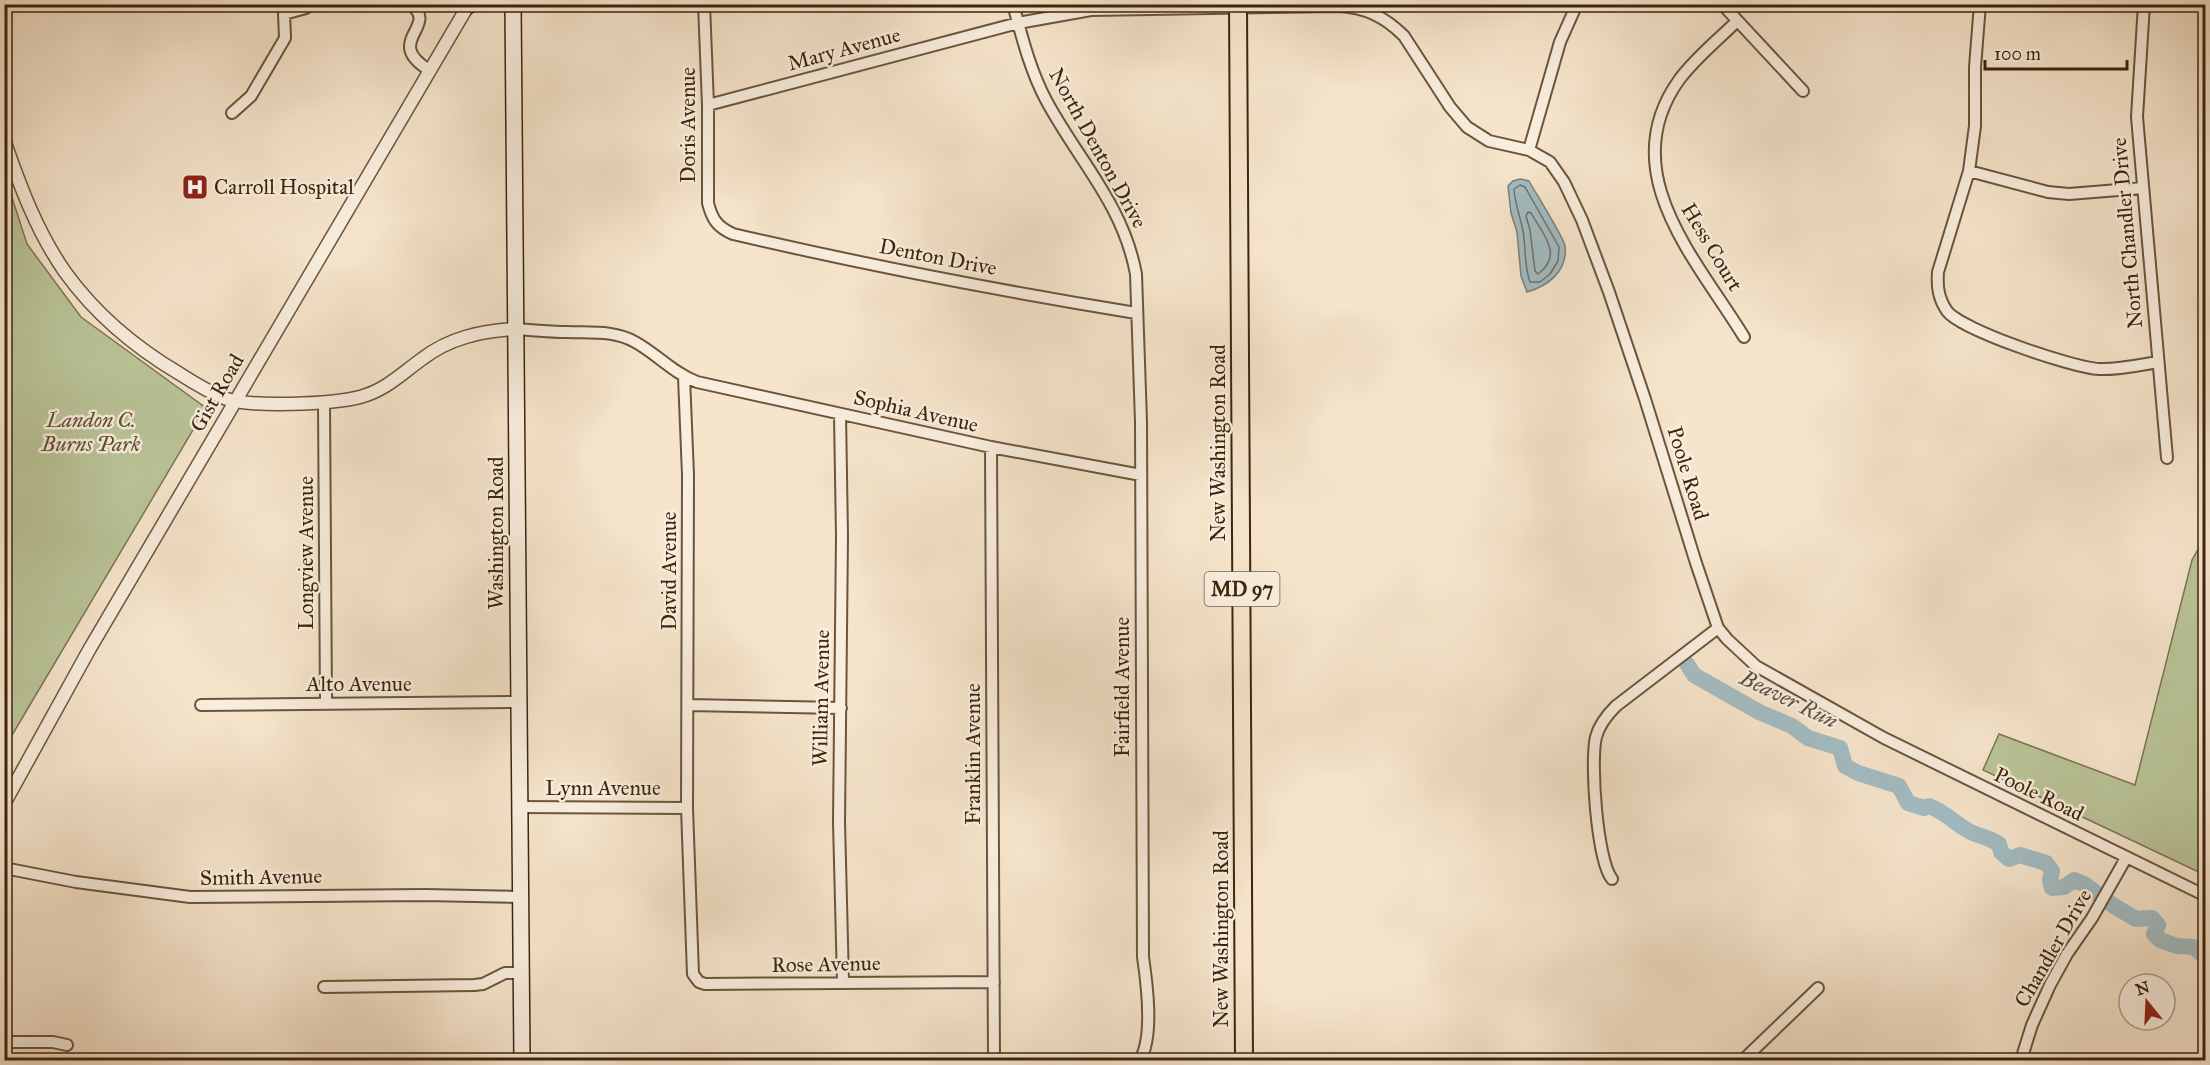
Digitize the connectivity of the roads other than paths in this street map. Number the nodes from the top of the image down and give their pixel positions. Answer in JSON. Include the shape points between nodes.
{"nodes":[{"id":1,"x":309,"y":4,"type":"edge"},
{"id":2,"x":410,"y":4,"type":"edge"},
{"id":3,"x":513,"y":4,"type":"edge"},
{"id":4,"x":705,"y":4,"type":"edge"},
{"id":5,"x":1013,"y":4,"type":"edge"},
{"id":6,"x":1577,"y":4,"type":"edge"},
{"id":7,"x":1722,"y":4,"type":"edge"},
{"id":8,"x":1980,"y":4,"type":"edge"},
{"id":9,"x":2144,"y":4,"type":"edge"},
{"id":10,"x":469,"y":5,"type":"edge"},
{"id":11,"x":1238,"y":6,"type":"edge"},
{"id":12,"x":1737,"y":21,"type":"junction"},
{"id":13,"x":1018,"y":23,"type":"junction"},
{"id":14,"x":429,"y":70,"type":"junction"},
{"id":15,"x":1803,"y":91,"type":"dead end"},
{"id":16,"x":708,"y":105,"type":"junction"},
{"id":17,"x":232,"y":113,"type":"dead end"},
{"id":18,"x":4,"y":140,"type":"edge"},
{"id":19,"x":1529,"y":150,"type":"junction"},
{"id":20,"x":1969,"y":171,"type":"junction"},
{"id":21,"x":2143,"y":188,"type":"junction"},
{"id":22,"x":733,"y":234,"type":"joint"},
{"id":23,"x":1136,"y":313,"type":"junction"},
{"id":24,"x":515,"y":329,"type":"junction"},
{"id":25,"x":1744,"y":337,"type":"dead end"},
{"id":26,"x":2158,"y":362,"type":"junction"},
{"id":27,"x":684,"y":377,"type":"junction"},
{"id":28,"x":235,"y":401,"type":"junction"},
{"id":29,"x":324,"y":403,"type":"junction"},
{"id":30,"x":840,"y":414,"type":"junction"},
{"id":31,"x":991,"y":447,"type":"junction"},
{"id":32,"x":2167,"y":458,"type":"dead end"},
{"id":33,"x":1141,"y":475,"type":"junction"},
{"id":34,"x":1718,"y":628,"type":"junction"},
{"id":35,"x":518,"y":702,"type":"junction"},
{"id":36,"x":326,"y":704,"type":"junction"},
{"id":37,"x":201,"y":705,"type":"dead end"},
{"id":38,"x":689,"y":705,"type":"junction"},
{"id":39,"x":841,"y":708,"type":"junction"},
{"id":40,"x":4,"y":804,"type":"edge"},
{"id":41,"x":519,"y":807,"type":"junction"},
{"id":42,"x":687,"y":808,"type":"junction"},
{"id":43,"x":2126,"y":858,"type":"junction"},
{"id":44,"x":4,"y":868,"type":"edge"},
{"id":45,"x":1612,"y":879,"type":"dead end"},
{"id":46,"x":2205,"y":896,"type":"edge"},
{"id":47,"x":520,"y":897,"type":"junction"},
{"id":48,"x":690,"y":946,"type":"joint"},
{"id":49,"x":521,"y":973,"type":"junction"},
{"id":50,"x":843,"y":982,"type":"junction"},
{"id":51,"x":994,"y":982,"type":"junction"},
{"id":52,"x":324,"y":987,"type":"dead end"},
{"id":53,"x":1818,"y":987,"type":"dead end"},
{"id":54,"x":4,"y":1042,"type":"edge"},
{"id":55,"x":67,"y":1045,"type":"dead end"},
{"id":56,"x":522,"y":1060,"type":"edge"},
{"id":57,"x":994,"y":1060,"type":"edge"},
{"id":58,"x":1140,"y":1060,"type":"edge"},
{"id":59,"x":1244,"y":1060,"type":"edge"},
{"id":60,"x":1743,"y":1060,"type":"edge"},
{"id":61,"x":2021,"y":1060,"type":"edge"}],
"edges":[{"from":1,"to":17,"type":"street","via":[[284,14],[285,38],[251,96]]},
{"from":2,"to":14,"type":"street","via":[[420,23],[409,49],[417,63]]},
{"from":3,"to":24,"type":"main road","name":"Washington Road"},
{"from":4,"to":16,"type":"street","name":"Doris Avenue"},
{"from":5,"to":13,"type":"street","name":"North Denton Drive"},
{"from":6,"to":19,"type":"street","via":[[1558,50]]},
{"from":7,"to":12,"type":"street"},
{"from":8,"to":20,"type":"street","via":[[1975,126]]},
{"from":9,"to":21,"type":"street","name":"North Chandler Drive","via":[[2136,117]]},
{"from":10,"to":14,"type":"street","name":"Gist Road"},
{"from":11,"to":13,"type":"street","name":"Mary Avenue","via":[[1091,10]]},
{"from":11,"to":19,"type":"street","name":"Poole Road","via":[[1338,6],[1372,13],[1404,36],[1467,128],[1489,141]]},
{"from":11,"to":59,"type":"main road","name":"New Washington Road","number":"MD 97"},
{"from":12,"to":15,"type":"street"},
{"from":12,"to":25,"type":"street","name":"Hess Court","via":[[1673,88],[1660,119],[1654,153],[1658,187],[1671,221]]},
{"from":13,"to":16,"type":"street","name":"Mary Avenue"},
{"from":13,"to":23,"type":"street","name":"North Denton Drive","via":[[1047,100],[1126,235],[1136,274]]},
{"from":14,"to":28,"type":"street","name":"Gist Road"},
{"from":16,"to":22,"type":"street","name":"Doris Avenue","via":[[708,203],[711,217]]},
{"from":18,"to":28,"type":"street","via":[[41,230],[65,272],[84,295],[120,333],[153,358]]},
{"from":19,"to":34,"type":"street","name":"Poole Road","via":[[1550,162],[1582,220],[1629,350]]},
{"from":20,"to":21,"type":"street","via":[[2048,192]]},
{"from":20,"to":26,"type":"street","via":[[1938,272],[1940,299],[1948,312],[1984,333],[2076,365],[2099,369]]},
{"from":21,"to":26,"type":"street","name":"North Chandler Drive"},
{"from":22,"to":23,"type":"street","name":"Denton Drive","via":[[1030,296]]},
{"from":23,"to":33,"type":"street","name":"Fairfield Avenue"},
{"from":24,"to":27,"type":"street","via":[[621,336]]},
{"from":24,"to":29,"type":"street","via":[[456,339],[430,353],[381,390]]},
{"from":24,"to":35,"type":"main road","name":"Washington Road"},
{"from":26,"to":32,"type":"street","name":"North Chandler Drive"},
{"from":27,"to":30,"type":"street","name":"Sophia Avenue","via":[[725,390]]},
{"from":27,"to":38,"type":"street","name":"David Avenue"},
{"from":28,"to":29,"type":"street"},
{"from":28,"to":40,"type":"street","name":"Gist Road"},
{"from":29,"to":36,"type":"street","name":"Longview Avenue"},
{"from":30,"to":31,"type":"street","name":"Sophia Avenue"},
{"from":30,"to":39,"type":"street","name":"William Avenue"},
{"from":31,"to":33,"type":"street","name":"Sophia Avenue"},
{"from":31,"to":51,"type":"street","name":"Franklin Avenue"},
{"from":33,"to":58,"type":"street","name":"Fairfield Avenue","via":[[1143,933],[1147,1008]]},
{"from":34,"to":43,"type":"street","name":"Poole Road","via":[[1756,666],[1796,689],[1884,738]]},
{"from":34,"to":45,"type":"street","via":[[1616,706],[1598,729],[1593,752],[1594,777],[1602,847]]},
{"from":35,"to":36,"type":"street","name":"Alto Avenue"},
{"from":35,"to":41,"type":"main road","name":"Washington Road"},
{"from":36,"to":37,"type":"street","name":"Alto Avenue"},
{"from":38,"to":39,"type":"street"},
{"from":38,"to":42,"type":"street","name":"David Avenue"},
{"from":39,"to":50,"type":"street","name":"William Avenue"},
{"from":41,"to":42,"type":"street","name":"Lynn Avenue"},
{"from":41,"to":47,"type":"main road","name":"Washington Road"},
{"from":42,"to":48,"type":"street","name":"David Avenue"},
{"from":43,"to":46,"type":"street","name":"Poole Road"},
{"from":43,"to":61,"type":"street","name":"Chandler Drive","via":[[2050,985]]},
{"from":44,"to":47,"type":"street","name":"Smith Avenue","via":[[190,897]]},
{"from":47,"to":49,"type":"main road","name":"Washington Road"},
{"from":48,"to":50,"type":"street","name":"Rose Avenue","via":[[693,975],[699,982]]},
{"from":49,"to":52,"type":"street","via":[[505,973],[474,985]]},
{"from":49,"to":56,"type":"main road","name":"Washington Road"},
{"from":50,"to":51,"type":"street","name":"Rose Avenue"},
{"from":51,"to":57,"type":"street","name":"Franklin Avenue"},
{"from":53,"to":60,"type":"street"},
{"from":54,"to":55,"type":"street"}]}
